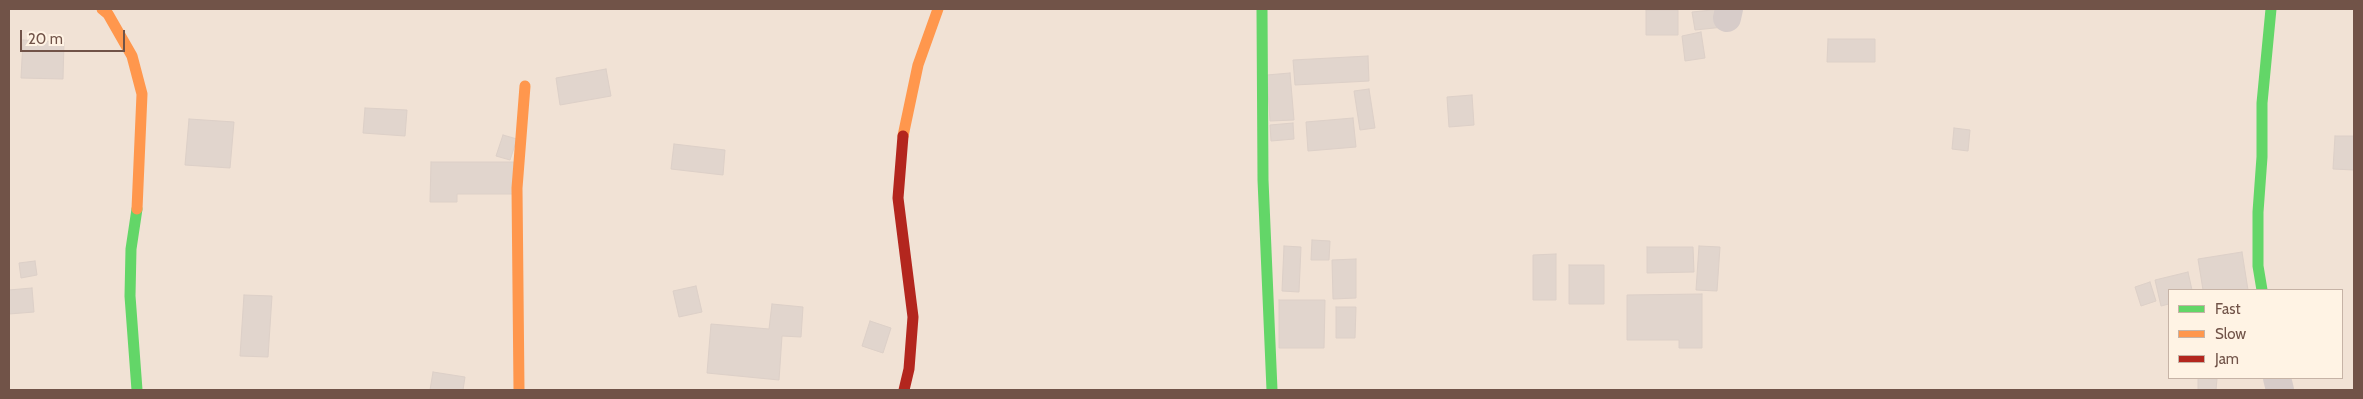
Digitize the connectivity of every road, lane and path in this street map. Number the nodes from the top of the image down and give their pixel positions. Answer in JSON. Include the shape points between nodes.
{"nodes":[{"id":1,"x":102,"y":9,"type":"edge"},
{"id":2,"x":938,"y":9,"type":"edge"},
{"id":3,"x":1262,"y":9,"type":"edge"},
{"id":4,"x":2271,"y":9,"type":"edge"},
{"id":5,"x":525,"y":86,"type":"dead end"},
{"id":6,"x":2262,"y":289,"type":"edge"},
{"id":7,"x":137,"y":390,"type":"edge"},
{"id":8,"x":519,"y":390,"type":"edge"},
{"id":9,"x":904,"y":390,"type":"edge"},
{"id":10,"x":1272,"y":390,"type":"edge"}],
"edges":[{"from":1,"to":7,"type":"street","via":[[132,56],[142,94],[130,296]]},
{"from":2,"to":9,"type":"street","via":[[918,65],[904,124],[898,198],[913,316]]},
{"from":3,"to":10,"type":"street","via":[[1263,180]]},
{"from":4,"to":6,"type":"street","via":[[2262,104],[2258,212],[2257,250]]},
{"from":5,"to":8,"type":"street","via":[[517,188]]}]}
